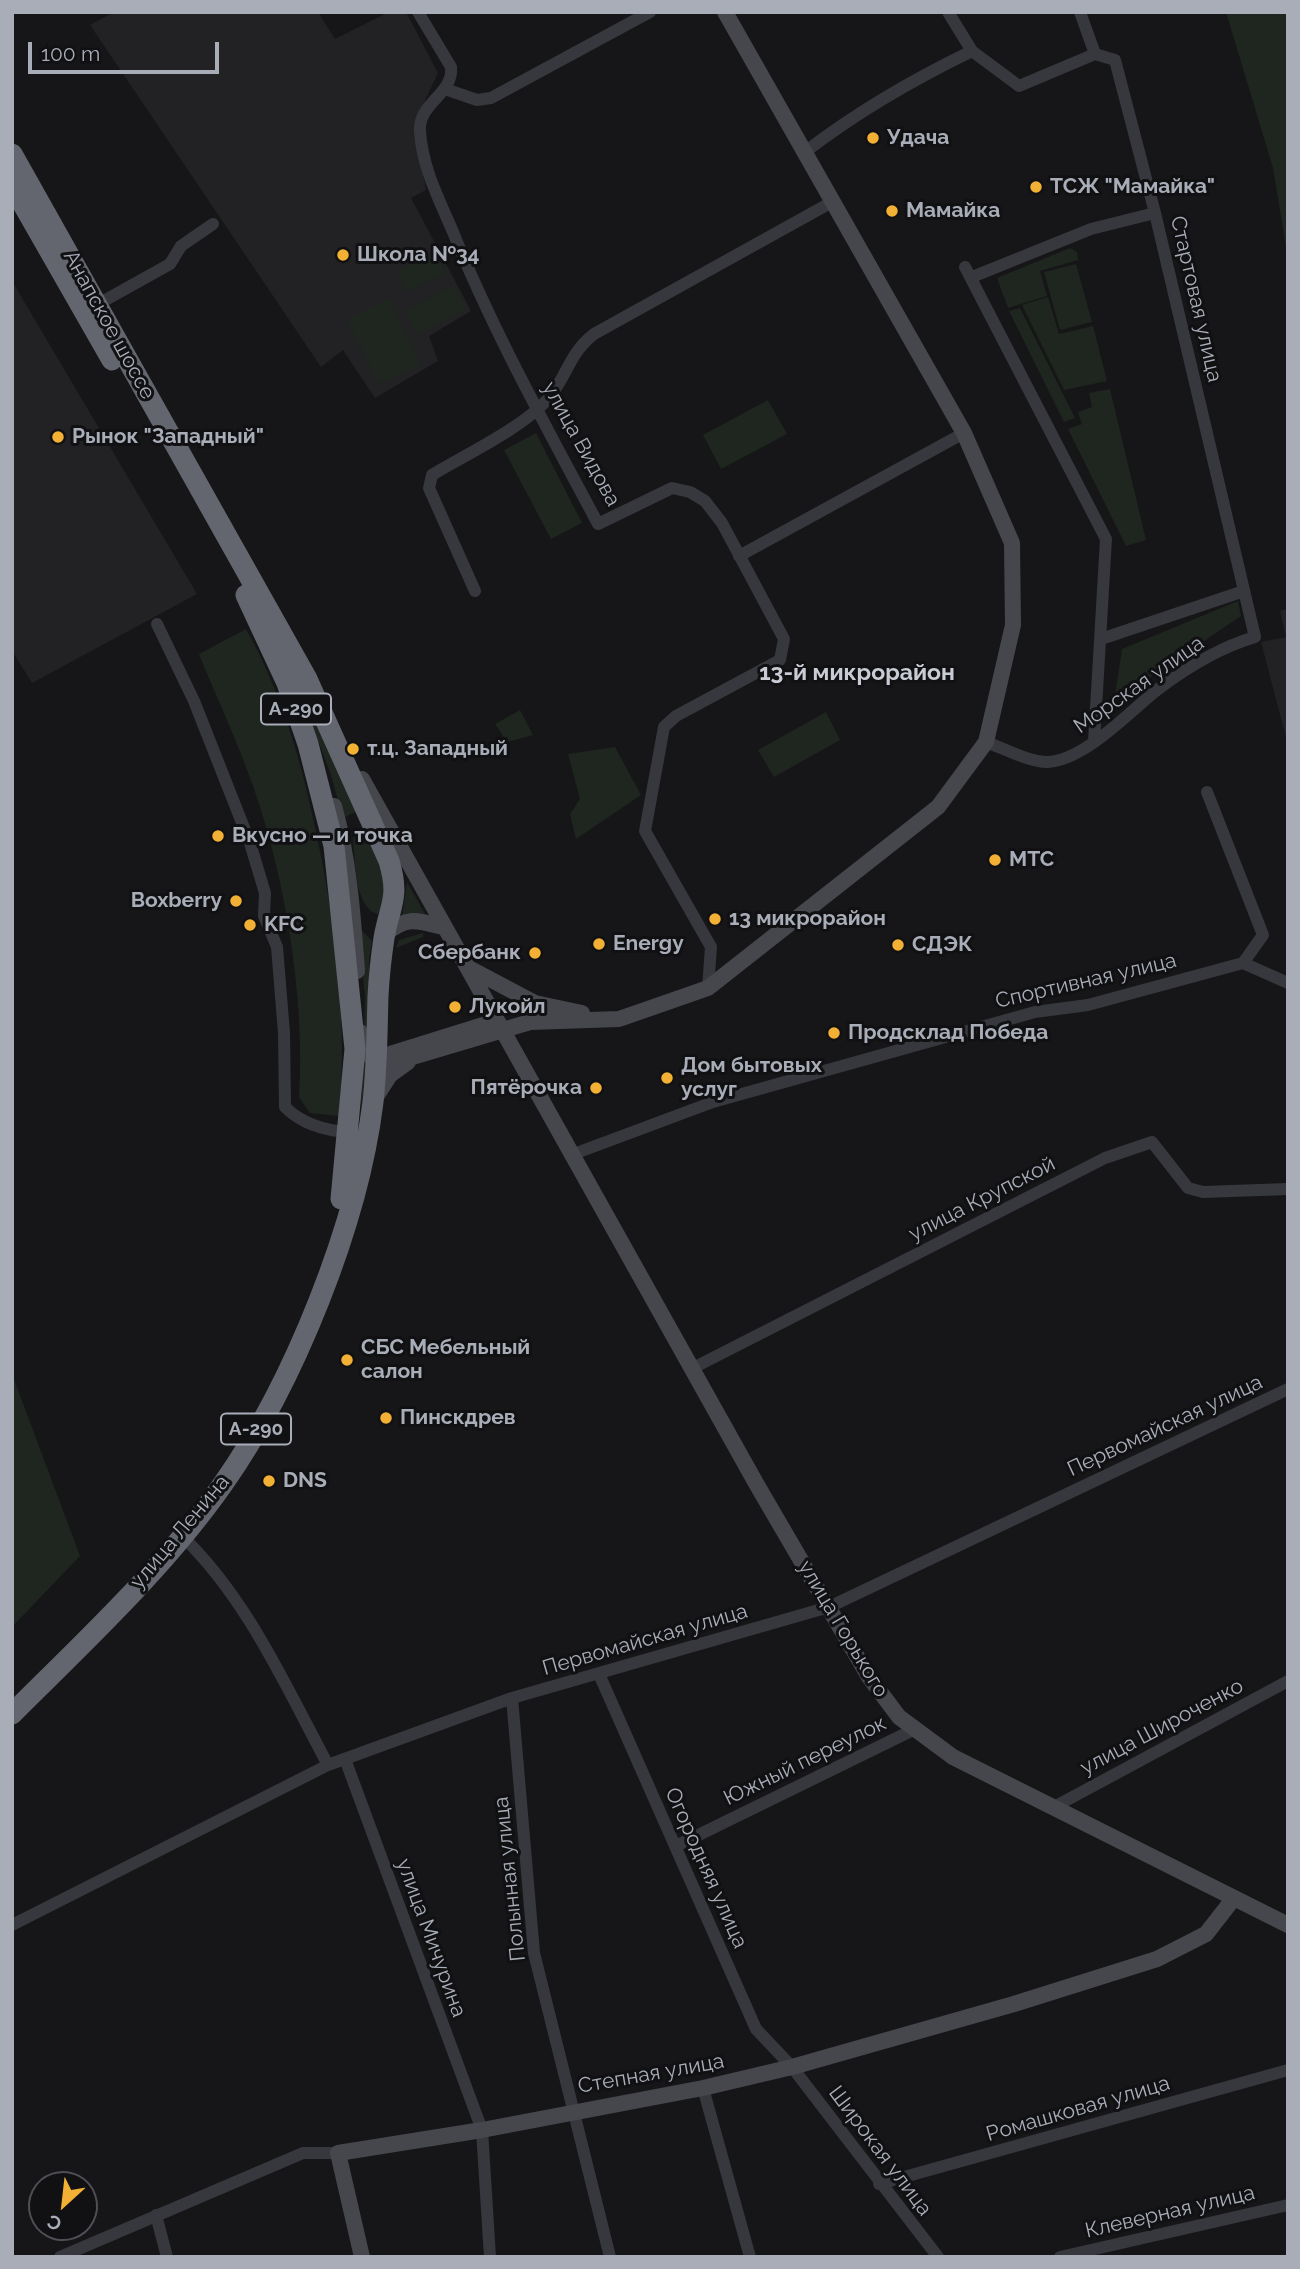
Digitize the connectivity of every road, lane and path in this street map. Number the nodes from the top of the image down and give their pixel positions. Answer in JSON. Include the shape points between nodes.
{"nodes":[{"id":1,"x":418,"y":12,"type":"edge"},
{"id":2,"x":650,"y":12,"type":"edge"},
{"id":3,"x":725,"y":12,"type":"edge"},
{"id":4,"x":948,"y":12,"type":"edge"},
{"id":5,"x":1080,"y":12,"type":"edge"},
{"id":6,"x":972,"y":51,"type":"junction"},
{"id":7,"x":1095,"y":54,"type":"junction"},
{"id":8,"x":445,"y":89,"type":"junction"},
{"id":9,"x":804,"y":152,"type":"junction"},
{"id":10,"x":12,"y":154,"type":"edge"},
{"id":11,"x":12,"y":185,"type":"edge"},
{"id":12,"x":832,"y":202,"type":"junction"},
{"id":13,"x":1155,"y":214,"type":"junction"},
{"id":14,"x":213,"y":224,"type":"dead end"},
{"id":15,"x":91,"y":308,"type":"junction"},
{"id":16,"x":537,"y":410,"type":"junction"},
{"id":17,"x":964,"y":433,"type":"junction"},
{"id":18,"x":224,"y":556,"type":"junction"},
{"id":19,"x":739,"y":556,"type":"junction"},
{"id":20,"x":475,"y":591,"type":"dead end"},
{"id":21,"x":1244,"y":591,"type":"junction"},
{"id":22,"x":157,"y":624,"type":"dead end"},
{"id":23,"x":1255,"y":637,"type":"joint"},
{"id":24,"x":1101,"y":639,"type":"junction"},
{"id":25,"x":307,"y":679,"type":"junction"},
{"id":26,"x":986,"y":742,"type":"junction"},
{"id":27,"x":1094,"y":742,"type":"junction"},
{"id":28,"x":1207,"y":792,"type":"dead end"},
{"id":29,"x":443,"y":927,"type":"junction"},
{"id":30,"x":385,"y":934,"type":"junction"},
{"id":31,"x":1243,"y":963,"type":"junction"},
{"id":32,"x":463,"y":964,"type":"junction"},
{"id":33,"x":1288,"y":983,"type":"edge"},
{"id":34,"x":708,"y":988,"type":"junction"},
{"id":35,"x":604,"y":1018,"type":"junction"},
{"id":36,"x":499,"y":1026,"type":"junction"},
{"id":37,"x":414,"y":1058,"type":"junction"},
{"id":38,"x":375,"y":1059,"type":"junction"},
{"id":39,"x":354,"y":1070,"type":"junction"},
{"id":40,"x":373,"y":1102,"type":"junction"},
{"id":41,"x":349,"y":1132,"type":"junction"},
{"id":42,"x":571,"y":1155,"type":"junction"},
{"id":43,"x":1288,"y":1189,"type":"edge"},
{"id":44,"x":339,"y":1243,"type":"junction"},
{"id":45,"x":691,"y":1369,"type":"junction"},
{"id":46,"x":1288,"y":1389,"type":"edge"},
{"id":47,"x":181,"y":1535,"type":"junction"},
{"id":48,"x":829,"y":1608,"type":"junction"},
{"id":49,"x":599,"y":1674,"type":"junction"},
{"id":50,"x":1288,"y":1681,"type":"edge"},
{"id":51,"x":512,"y":1698,"type":"junction"},
{"id":52,"x":12,"y":1714,"type":"edge"},
{"id":53,"x":913,"y":1730,"type":"junction"},
{"id":54,"x":345,"y":1759,"type":"junction"},
{"id":55,"x":328,"y":1765,"type":"junction"},
{"id":56,"x":1054,"y":1807,"type":"junction"},
{"id":57,"x":676,"y":1846,"type":"junction"},
{"id":58,"x":1234,"y":1898,"type":"junction"},
{"id":59,"x":12,"y":1925,"type":"edge"},
{"id":60,"x":1288,"y":1926,"type":"edge"},
{"id":61,"x":792,"y":2067,"type":"junction"},
{"id":62,"x":1288,"y":2070,"type":"edge"},
{"id":63,"x":703,"y":2088,"type":"junction"},
{"id":64,"x":574,"y":2110,"type":"junction"},
{"id":65,"x":482,"y":2130,"type":"junction"},
{"id":66,"x":338,"y":2153,"type":"junction"},
{"id":67,"x":879,"y":2184,"type":"junction"},
{"id":68,"x":1288,"y":2205,"type":"edge"},
{"id":69,"x":156,"y":2215,"type":"junction"},
{"id":70,"x":60,"y":2257,"type":"edge"},
{"id":71,"x":167,"y":2257,"type":"edge"},
{"id":72,"x":362,"y":2257,"type":"edge"},
{"id":73,"x":490,"y":2257,"type":"edge"},
{"id":74,"x":610,"y":2257,"type":"edge"},
{"id":75,"x":750,"y":2257,"type":"edge"},
{"id":76,"x":938,"y":2257,"type":"edge"},
{"id":77,"x":1060,"y":2257,"type":"edge"}],
"edges":[{"from":1,"to":8,"type":"street","via":[[451,67]]},
{"from":2,"to":8,"type":"street","via":[[491,98],[477,100]]},
{"from":3,"to":9,"type":"main road"},
{"from":4,"to":6,"type":"street"},
{"from":5,"to":7,"type":"street"},
{"from":6,"to":7,"type":"street","via":[[1019,86]]},
{"from":6,"to":9,"type":"street","via":[[914,79]]},
{"from":7,"to":13,"type":"street","name":"Стартовая улица","via":[[1115,60]]},
{"from":8,"to":16,"type":"street","name":"улица Видова","via":[[425,110],[419,128],[425,166],[479,295]]},
{"from":9,"to":12,"type":"main road"},
{"from":10,"to":15,"type":"highway","name":"Анапское шоссе"},
{"from":11,"to":15,"type":"highway","name":"Анапское шоссе"},
{"from":12,"to":16,"type":"street","via":[[594,334],[575,351],[555,389]]},
{"from":12,"to":17,"type":"main road"},
{"from":13,"to":21,"type":"street","name":"Стартовая улица"},
{"from":13,"to":24,"type":"street","via":[[1091,229],[969,272],[1106,539]]},
{"from":14,"to":15,"type":"street","via":[[181,246],[170,264]]},
{"from":15,"to":18,"type":"highway"},
{"from":15,"to":25,"type":"highway","name":"Анапское шоссе"},
{"from":16,"to":19,"type":"street","name":"улица Видова","via":[[598,524],[673,488],[690,492],[714,512]]},
{"from":16,"to":20,"type":"street","via":[[432,475],[429,488]]},
{"from":17,"to":19,"type":"street"},
{"from":17,"to":26,"type":"main road","via":[[1012,543],[1013,625]]},
{"from":18,"to":38,"type":"main road","via":[[239,564],[288,667],[317,746],[341,830],[354,921],[360,1037],[366,1053]]},
{"from":18,"to":39,"type":"highway","number":"А-290","via":[[287,683],[334,846]]},
{"from":19,"to":34,"type":"street","name":"улица Видова","via":[[784,639],[780,660],[676,716],[664,727],[646,831],[711,947]]},
{"from":21,"to":23,"type":"street","name":"Стартовая улица"},
{"from":21,"to":24,"type":"street"},
{"from":22,"to":41,"type":"street","via":[[194,701],[265,893],[264,916],[277,947],[285,1107],[306,1122]]},
{"from":23,"to":27,"type":"street","name":"Морская улица","via":[[1231,644],[1160,688]]},
{"from":24,"to":27,"type":"street"},
{"from":25,"to":29,"type":"main road"},
{"from":25,"to":30,"type":"highway","number":"А-290","via":[[389,861],[395,881],[394,907]]},
{"from":26,"to":27,"type":"street","name":"Морская улица","via":[[1045,762],[1065,758]]},
{"from":26,"to":34,"type":"main road","via":[[938,807]]},
{"from":28,"to":31,"type":"street","via":[[1263,935]]},
{"from":29,"to":30,"type":"main road","via":[[401,921]]},
{"from":29,"to":32,"type":"main road"},
{"from":30,"to":38,"type":"highway","number":"А-290"},
{"from":31,"to":33,"type":"street"},
{"from":31,"to":42,"type":"street","name":"Спортивная улица","via":[[1088,1005],[990,1023],[713,1102]]},
{"from":32,"to":35,"type":"main road","via":[[535,1003]]},
{"from":32,"to":36,"type":"main road"},
{"from":34,"to":35,"type":"main road","via":[[644,1012]]},
{"from":35,"to":36,"type":"main road"},
{"from":36,"to":37,"type":"main road"},
{"from":36,"to":38,"type":"main road","via":[[459,1030]]},
{"from":36,"to":42,"type":"main road","name":"улица Горького"},
{"from":37,"to":38,"type":"main road","via":[[392,1063]]},
{"from":37,"to":40,"type":"main road","via":[[390,1075]]},
{"from":38,"to":39,"type":"main road"},
{"from":38,"to":40,"type":"highway","number":"А-290"},
{"from":39,"to":41,"type":"highway","number":"А-290"},
{"from":40,"to":44,"type":"highway","number":"А-290","via":[[355,1198]]},
{"from":41,"to":44,"type":"highway","number":"А-290"},
{"from":42,"to":45,"type":"main road","name":"улица Горького"},
{"from":43,"to":45,"type":"street","name":"улица Крупской","via":[[1203,1192],[1188,1188],[1152,1142],[1105,1158]]},
{"from":44,"to":47,"type":"highway","name":"улица Ленина","number":"А-290","via":[[313,1312],[262,1419],[223,1484]]},
{"from":45,"to":48,"type":"main road","name":"улица Горького"},
{"from":46,"to":48,"type":"street","name":"Первомайская улица"},
{"from":47,"to":52,"type":"highway","name":"улица Ленина","number":"А-290"},
{"from":47,"to":55,"type":"street","via":[[239,1604]]},
{"from":48,"to":49,"type":"street","name":"Первомайская улица"},
{"from":48,"to":53,"type":"main road","name":"улица Горького","via":[[869,1677]]},
{"from":49,"to":51,"type":"street","name":"Первомайская улица"},
{"from":49,"to":57,"type":"street","name":"Огородняя улица"},
{"from":50,"to":56,"type":"street","name":"улица Широченко"},
{"from":51,"to":54,"type":"street","name":"Первомайская улица"},
{"from":51,"to":64,"type":"street","name":"Полынная улица","via":[[534,1953]]},
{"from":53,"to":56,"type":"main road","name":"улица Горького","via":[[953,1757]]},
{"from":53,"to":57,"type":"street","name":"Южный переулок"},
{"from":54,"to":55,"type":"street","name":"Первомайская улица"},
{"from":54,"to":65,"type":"street","name":"улица Мичурина"},
{"from":55,"to":59,"type":"street","name":"Первомайская улица"},
{"from":56,"to":58,"type":"main road","name":"улица Горького"},
{"from":57,"to":61,"type":"street","name":"Огородняя улица","via":[[756,2029]]},
{"from":58,"to":60,"type":"main road","name":"улица Горького"},
{"from":58,"to":61,"type":"main road","name":"Степная улица","via":[[1206,1934],[1157,1959]]},
{"from":61,"to":63,"type":"main road","name":"Степная улица"},
{"from":61,"to":67,"type":"street","name":"Широкая улица"},
{"from":62,"to":67,"type":"street","name":"Ромашковая улица"},
{"from":63,"to":64,"type":"main road","name":"Степная улица"},
{"from":63,"to":75,"type":"street"},
{"from":64,"to":65,"type":"main road","name":"Степная улица"},
{"from":64,"to":74,"type":"street","name":"Полынная улица"},
{"from":65,"to":66,"type":"main road","name":"Степная улица"},
{"from":65,"to":73,"type":"street","name":"улица Мичурина"},
{"from":66,"to":69,"type":"street","name":"Степная улица","via":[[303,2153]]},
{"from":66,"to":72,"type":"main road"},
{"from":67,"to":76,"type":"street","name":"Широкая улица"},
{"from":68,"to":77,"type":"street","name":"Клеверная улица"},
{"from":69,"to":70,"type":"street","name":"Степная улица"},
{"from":69,"to":71,"type":"street"}]}
